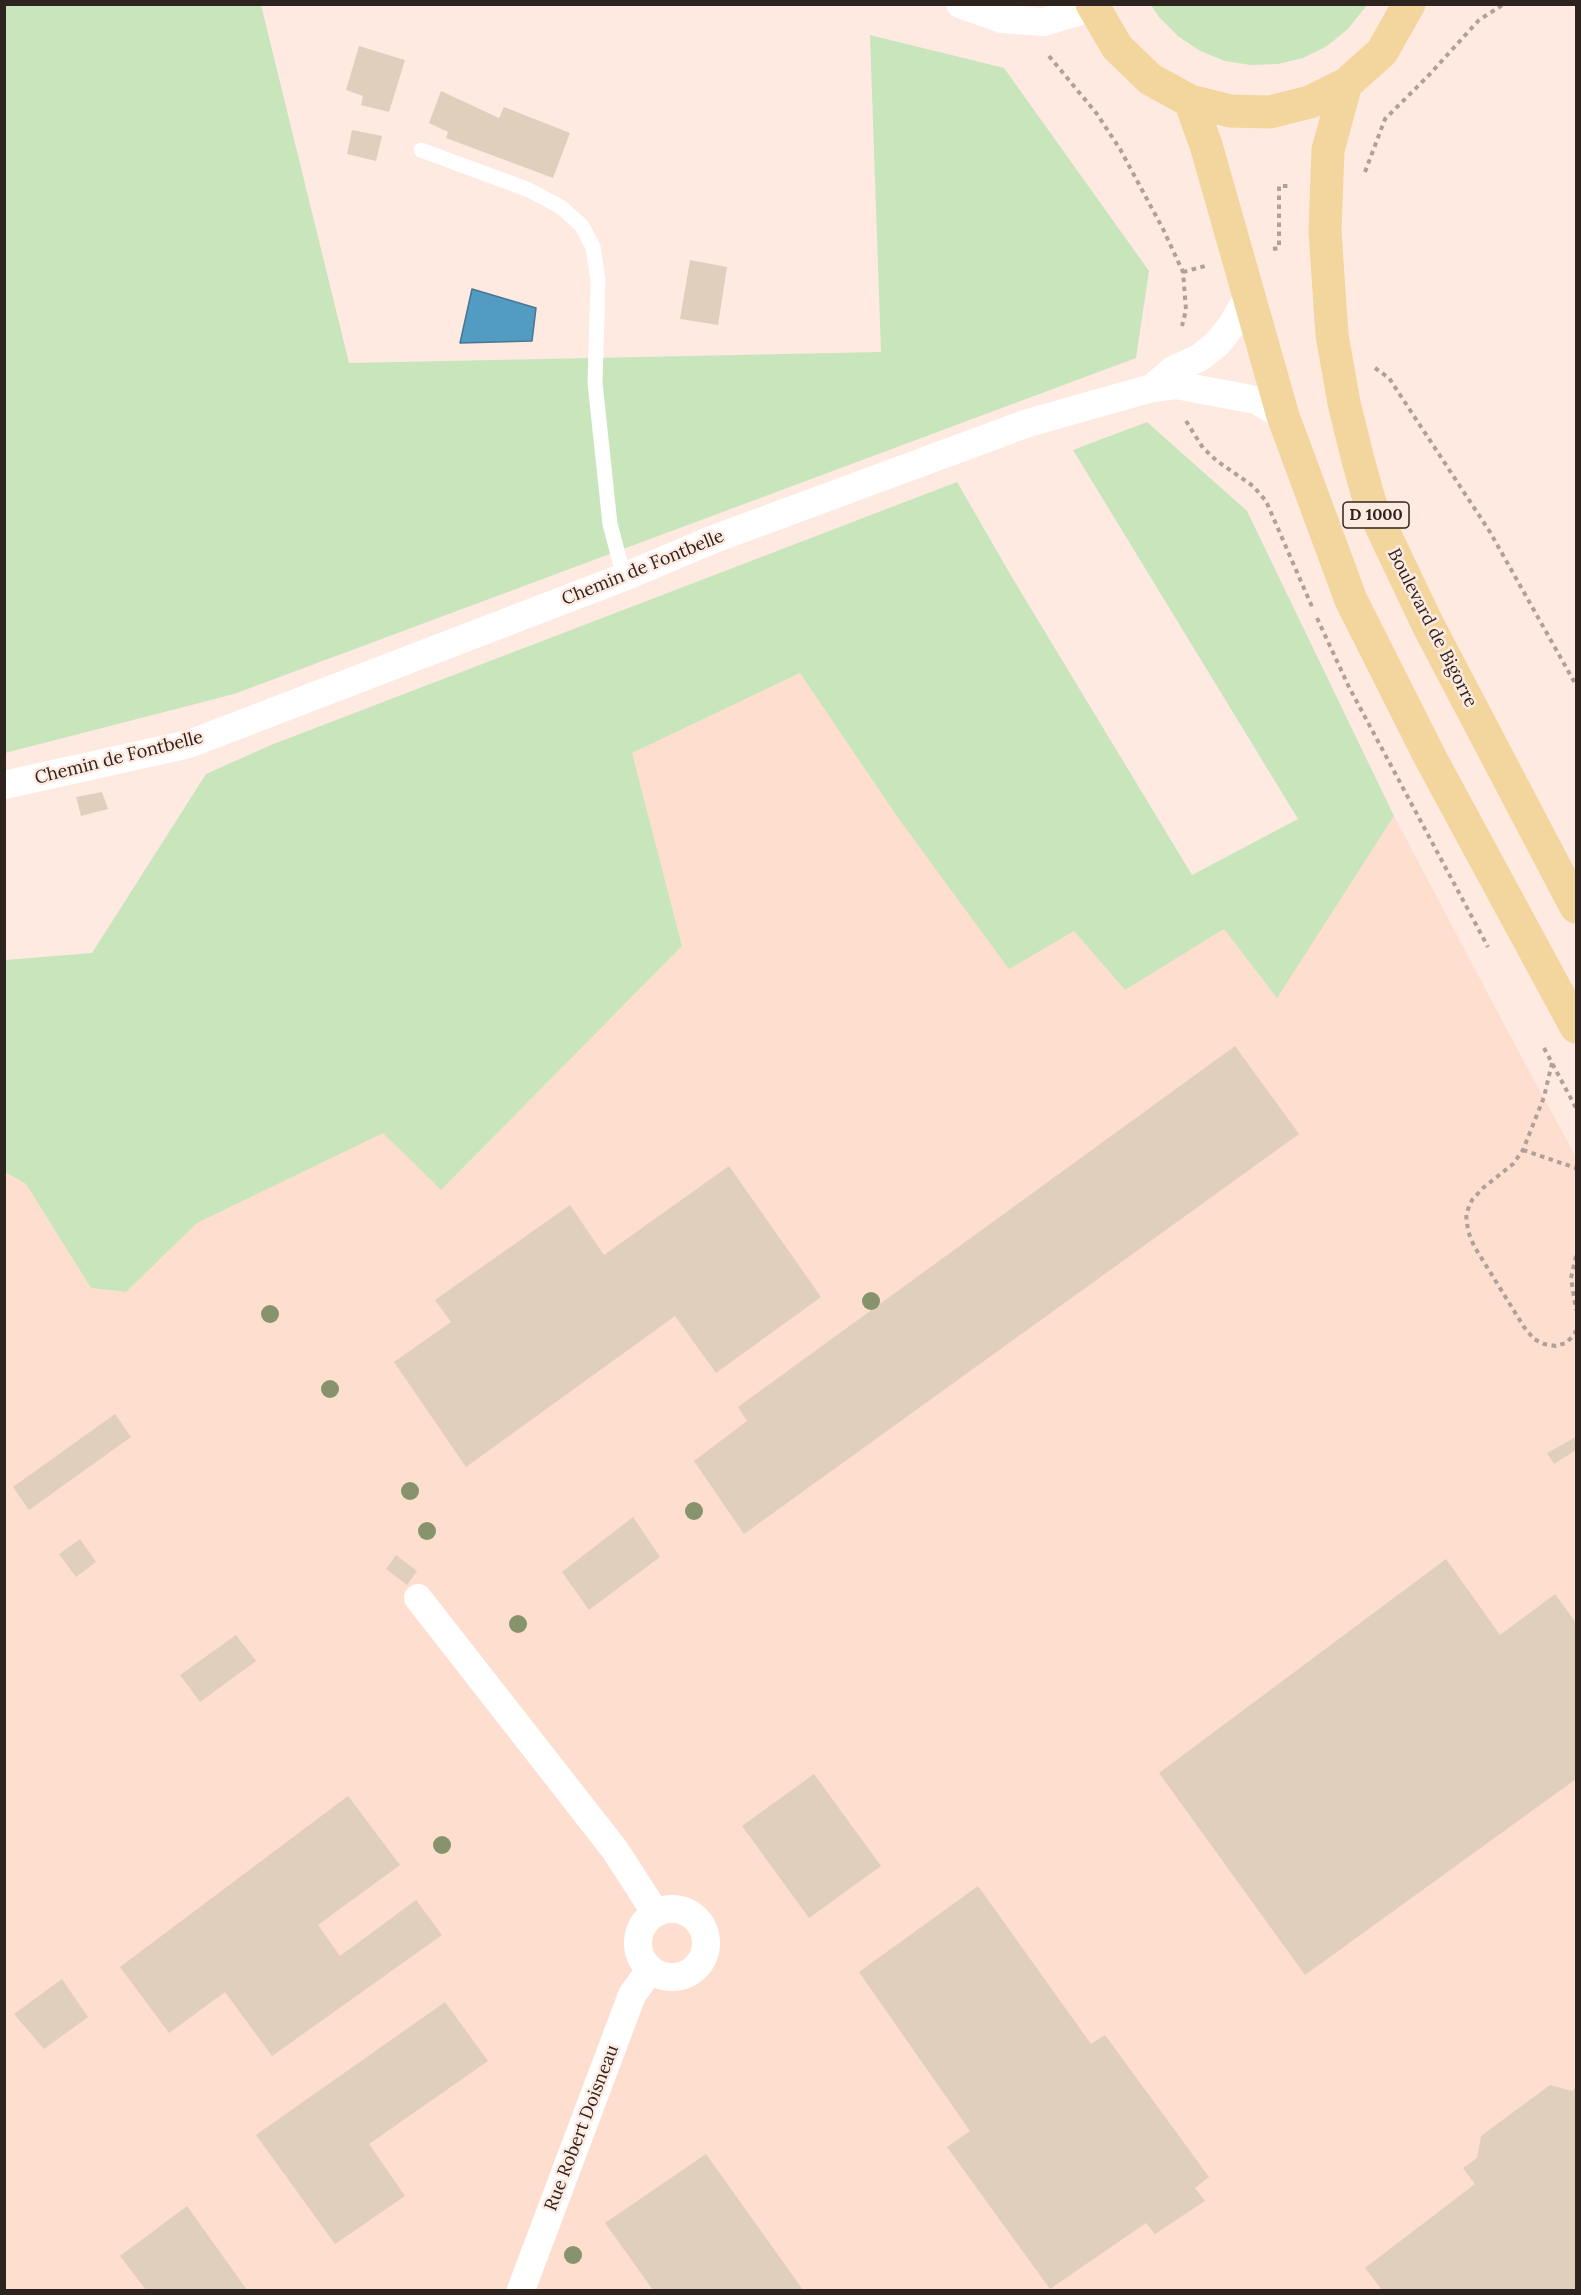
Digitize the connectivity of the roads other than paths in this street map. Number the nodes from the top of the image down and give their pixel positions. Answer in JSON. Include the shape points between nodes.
{"nodes":[{"id":1,"x":960,"y":4,"type":"edge"},
{"id":2,"x":1409,"y":4,"type":"edge"},
{"id":3,"x":1093,"y":6,"type":"edge"},
{"id":4,"x":1346,"y":84,"type":"junction"},
{"id":5,"x":1190,"y":101,"type":"junction"},
{"id":6,"x":421,"y":150,"type":"dead end"},
{"id":7,"x":1248,"y":297,"type":"junction"},
{"id":8,"x":1152,"y":388,"type":"junction"},
{"id":9,"x":1282,"y":416,"type":"junction"},
{"id":10,"x":624,"y":577,"type":"junction"},
{"id":11,"x":4,"y":785,"type":"edge"},
{"id":12,"x":1576,"y":907,"type":"edge"},
{"id":13,"x":1576,"y":1027,"type":"edge"},
{"id":14,"x":418,"y":1598,"type":"dead end"},
{"id":15,"x":655,"y":1912,"type":"junction"},
{"id":16,"x":651,"y":1970,"type":"junction"},
{"id":17,"x":521,"y":2290,"type":"edge"}],
"edges":[{"from":1,"to":3,"type":"street","via":[[1002,19],[1044,22]]},
{"from":2,"to":4,"type":"main road","via":[[1382,52]]},
{"from":3,"to":5,"type":"main road","via":[[1117,46],[1150,79]]},
{"from":4,"to":5,"type":"main road","via":[[1310,102],[1270,112],[1230,111]]},
{"from":4,"to":12,"type":"main road","name":"Boulevard de Bigorre","number":"D 1000","via":[[1328,150],[1325,231],[1332,335],[1344,403],[1371,503],[1428,625]]},
{"from":5,"to":7,"type":"main road","number":"D 1000"},
{"from":6,"to":10,"type":"lane","via":[[529,190],[561,207],[582,226],[593,247],[598,280],[594,383],[610,524]]},
{"from":7,"to":8,"type":"street","name":"Chemin de Fontbelle","via":[[1217,344],[1173,370]]},
{"from":7,"to":9,"type":"main road","number":"D 1000"},
{"from":8,"to":9,"type":"street","via":[[1176,385],[1256,400]]},
{"from":8,"to":10,"type":"street","name":"Chemin de Fontbelle","via":[[1028,423],[714,539]]},
{"from":9,"to":13,"type":"main road","number":"D 1000","via":[[1356,610],[1431,759]]},
{"from":10,"to":11,"type":"street","name":"Chemin de Fontbelle","via":[[189,744]]},
{"from":14,"to":15,"type":"street","via":[[615,1850]]},
{"from":15,"to":16,"type":"street","via":[[646,1919],[637,1942],[639,1953]]},
{"from":15,"to":16,"type":"street","via":[[668,1908],[691,1913],[700,1922],[707,1944],[704,1958],[685,1975],[672,1977]]},
{"from":16,"to":17,"type":"street","name":"Rue Robert Doisneau","via":[[632,1995]]}]}
